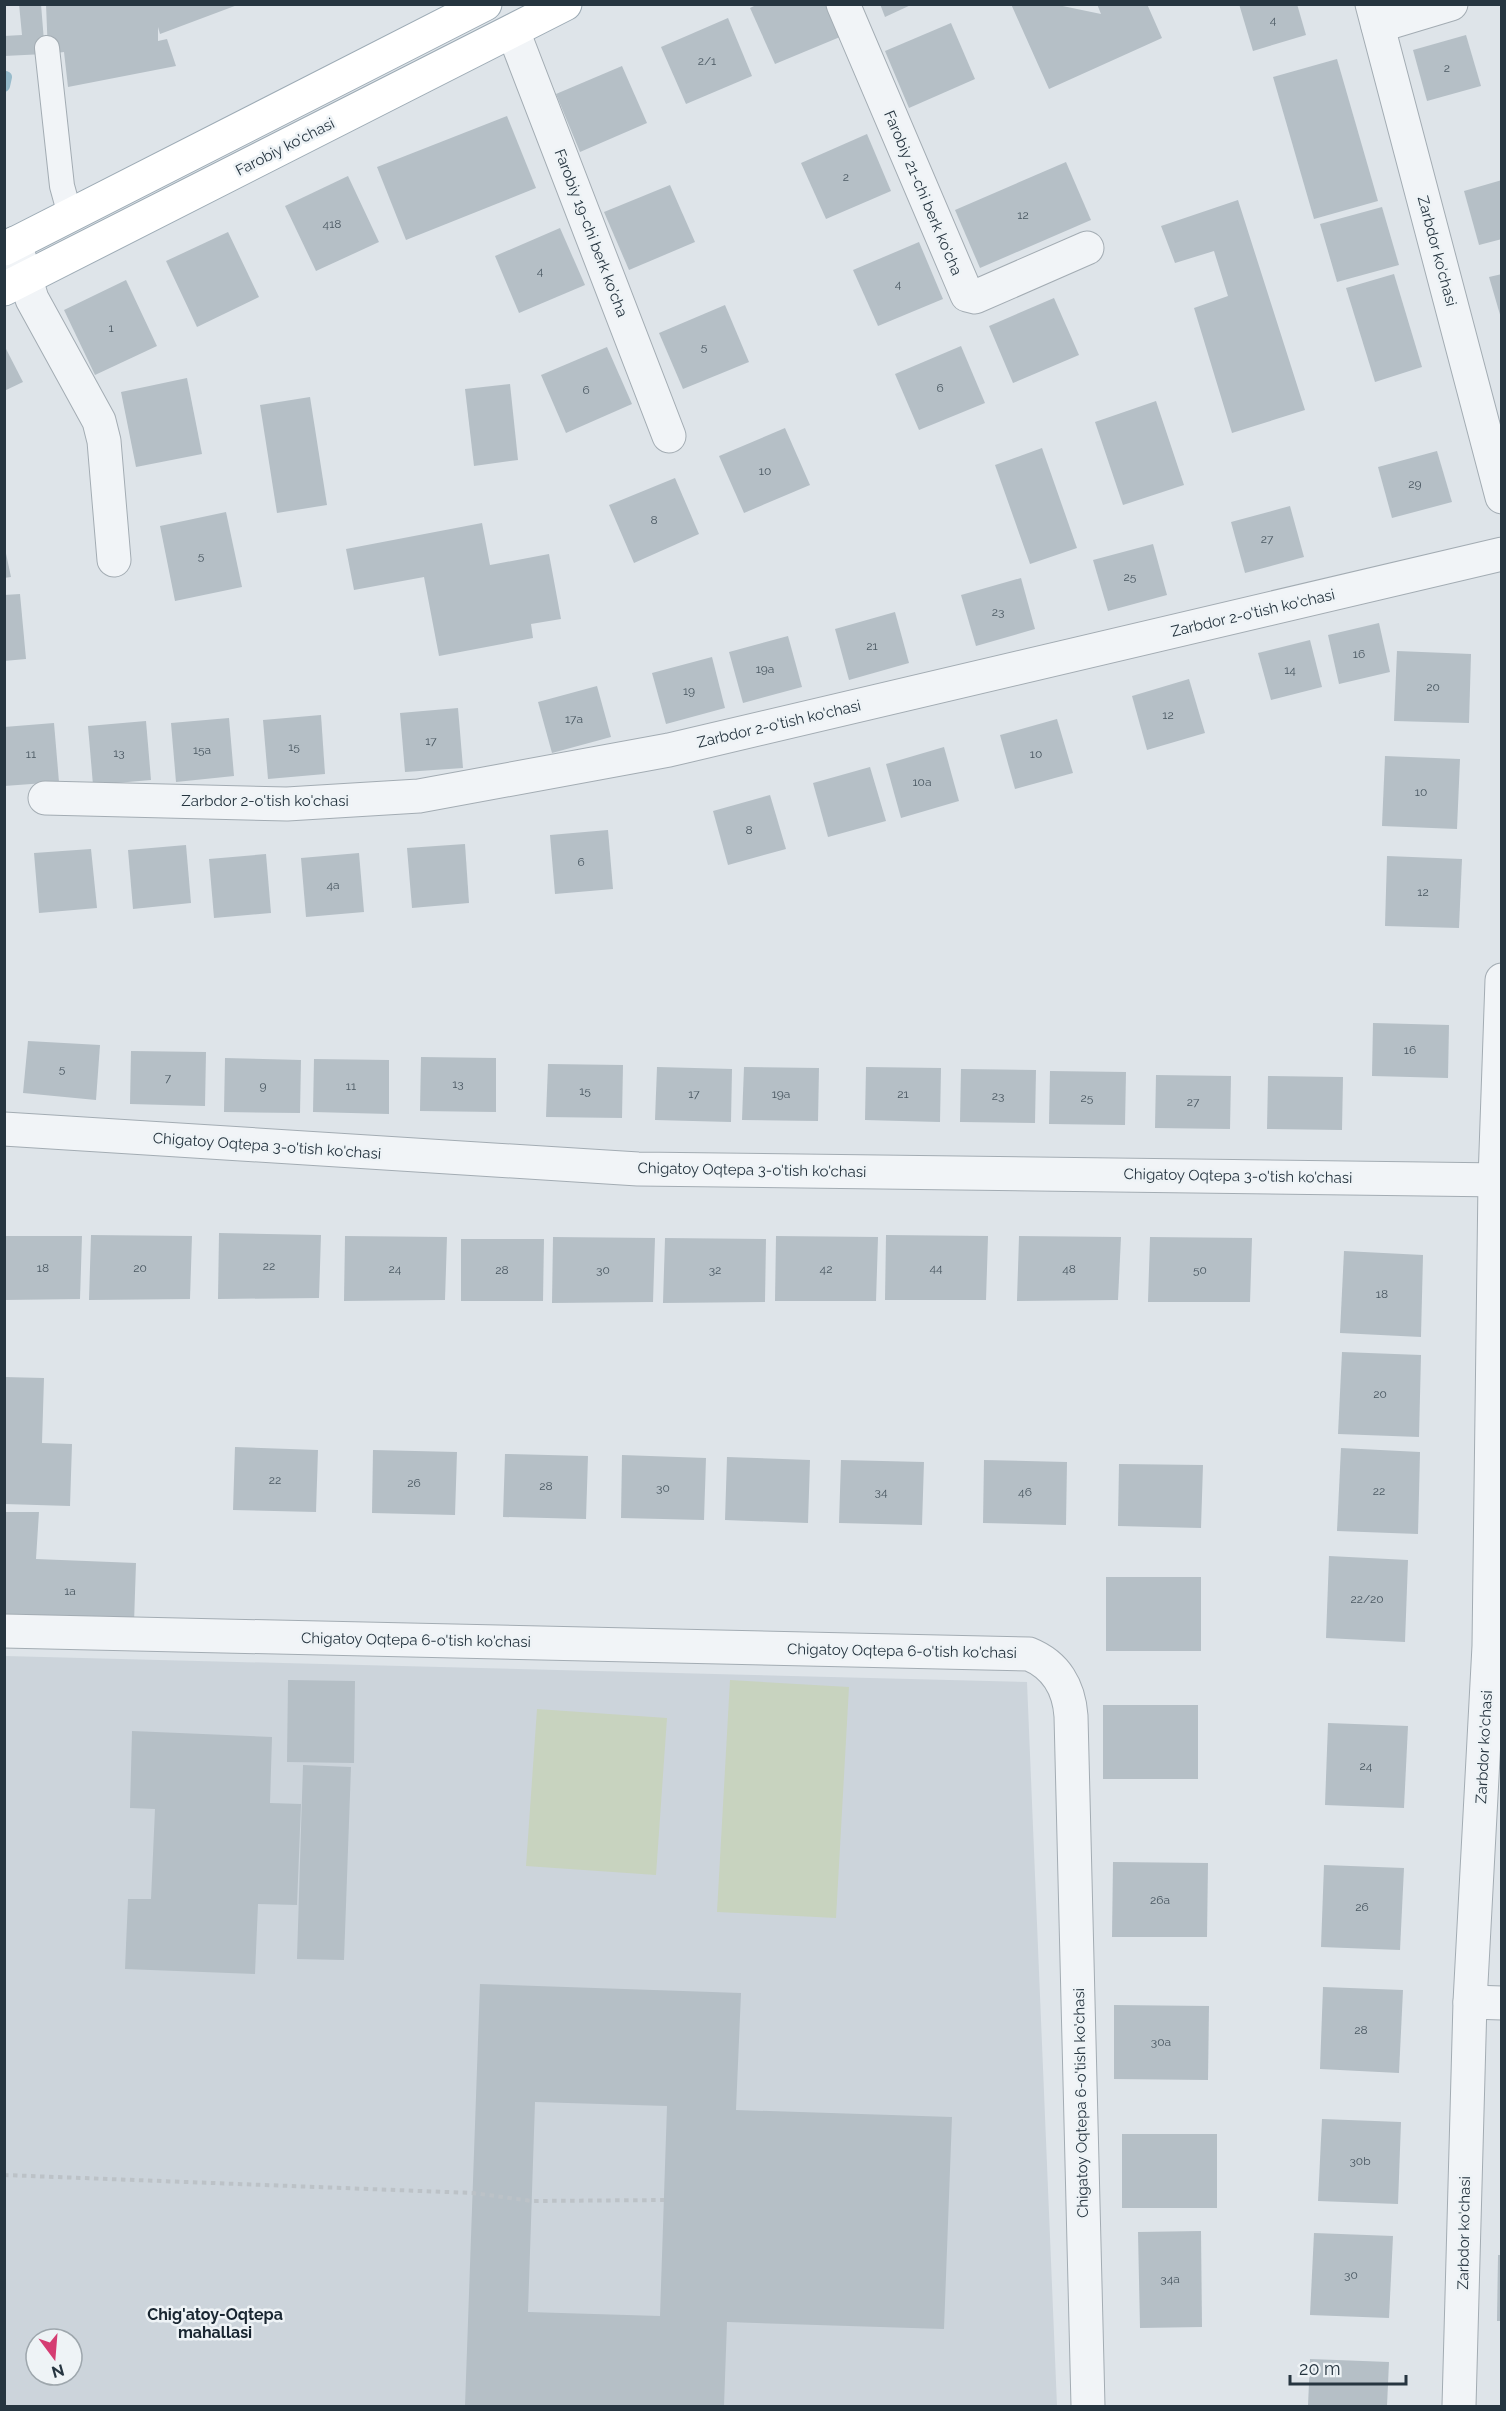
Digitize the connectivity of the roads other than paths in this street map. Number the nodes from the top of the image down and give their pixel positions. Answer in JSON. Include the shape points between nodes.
{"nodes":[{"id":1,"x":485,"y":4,"type":"edge"},
{"id":2,"x":565,"y":4,"type":"edge"},
{"id":3,"x":843,"y":4,"type":"edge"},
{"id":4,"x":1451,"y":4,"type":"edge"},
{"id":5,"x":1375,"y":15,"type":"edge"},
{"id":6,"x":513,"y":31,"type":"junction"},
{"id":7,"x":47,"y":48,"type":"dead end"},
{"id":8,"x":70,"y":215,"type":"junction"},
{"id":9,"x":10,"y":246,"type":"edge"},
{"id":10,"x":1087,"y":248,"type":"dead end"},
{"id":11,"x":15,"y":283,"type":"edge"},
{"id":12,"x":669,"y":436,"type":"dead end"},
{"id":13,"x":1502,"y":497,"type":"edge"},
{"id":14,"x":1502,"y":554,"type":"edge"},
{"id":15,"x":114,"y":560,"type":"dead end"},
{"id":16,"x":45,"y":798,"type":"dead end"},
{"id":17,"x":1502,"y":980,"type":"edge"},
{"id":18,"x":4,"y":1130,"type":"edge"},
{"id":19,"x":1498,"y":1180,"type":"edge"},
{"id":20,"x":4,"y":1631,"type":"edge"},
{"id":21,"x":1495,"y":1646,"type":"edge"},
{"id":22,"x":1470,"y":2002,"type":"junction"},
{"id":23,"x":1502,"y":2003,"type":"edge"},
{"id":24,"x":1088,"y":2406,"type":"edge"},
{"id":25,"x":1459,"y":2406,"type":"edge"}],
"edges":[{"from":1,"to":8,"type":"main road"},
{"from":2,"to":6,"type":"main road","name":"Farobiy ko'chasi"},
{"from":3,"to":10,"type":"street","name":"Farobiy 21-chi berk ko'cha","via":[[967,295],[975,297]]},
{"from":4,"to":5,"type":"street"},
{"from":5,"to":13,"type":"street","name":"Zarbdor ko'chasi"},
{"from":6,"to":11,"type":"main road","name":"Farobiy ko'chasi"},
{"from":6,"to":12,"type":"street","name":"Farobiy 19-chi berk ko'cha"},
{"from":7,"to":8,"type":"lane","via":[[62,186]]},
{"from":8,"to":9,"type":"main road"},
{"from":9,"to":11,"type":"street"},
{"from":11,"to":15,"type":"street","via":[[32,299],[99,421]]},
{"from":14,"to":16,"type":"street","name":"Zarbdor 2-o'tish ko'chasi","via":[[669,750],[419,796],[287,804]]},
{"from":17,"to":19,"type":"street","name":"Zarbdor ko'chasi"},
{"from":18,"to":19,"type":"street","name":"Chigatoy Oqtepa 3-o'tish ko'chasi","via":[[638,1169]]},
{"from":19,"to":21,"type":"street","name":"Zarbdor ko'chasi"},
{"from":20,"to":24,"type":"street","name":"Chigatoy Oqtepa 6-o'tish ko'chasi","via":[[1029,1654],[1040,1658],[1060,1678],[1071,1716]]},
{"from":21,"to":22,"type":"street","name":"Zarbdor ko'chasi"},
{"from":22,"to":23,"type":"street"},
{"from":22,"to":25,"type":"street","name":"Zarbdor ko'chasi"}]}
